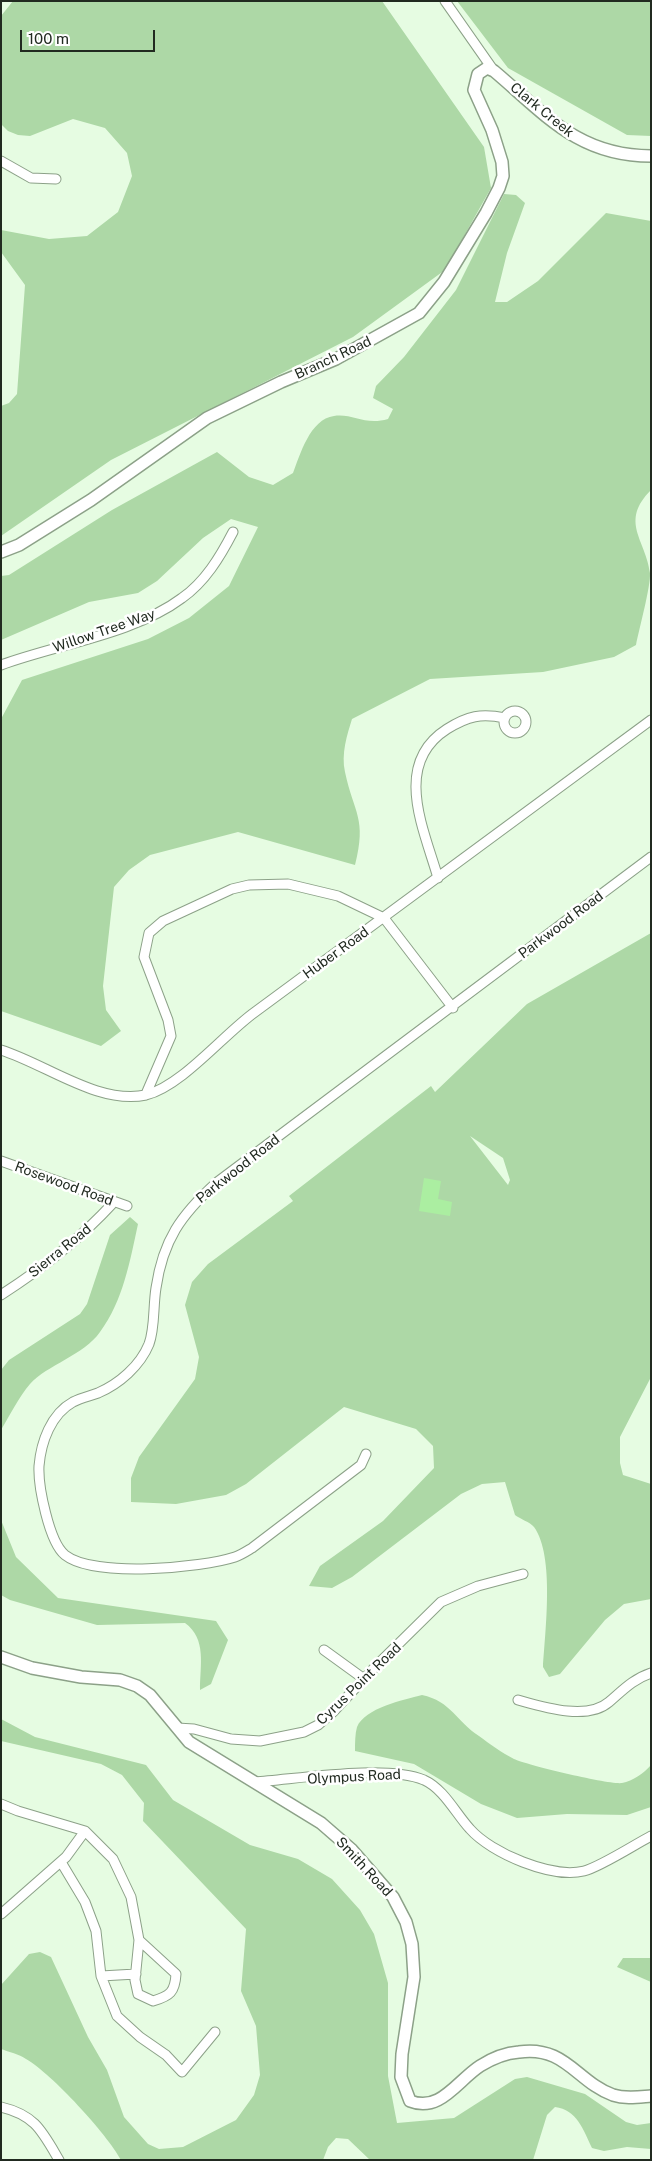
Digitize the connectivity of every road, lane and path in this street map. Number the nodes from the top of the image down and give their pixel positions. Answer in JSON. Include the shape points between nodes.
{"nodes":[{"id":1,"x":445,"y":1,"type":"edge"},
{"id":2,"x":494,"y":71,"type":"junction"},
{"id":3,"x":651,"y":156,"type":"edge"},
{"id":4,"x":1,"y":161,"type":"edge"},
{"id":5,"x":56,"y":180,"type":"dead end"},
{"id":6,"x":233,"y":532,"type":"dead end"},
{"id":7,"x":1,"y":552,"type":"edge"},
{"id":8,"x":1,"y":665,"type":"edge"},
{"id":9,"x":505,"y":718,"type":"dead end"},
{"id":10,"x":651,"y":720,"type":"edge"},
{"id":11,"x":651,"y":857,"type":"edge"},
{"id":12,"x":438,"y":878,"type":"junction"},
{"id":13,"x":384,"y":918,"type":"junction"},
{"id":14,"x":453,"y":1008,"type":"junction"},
{"id":15,"x":1,"y":1050,"type":"edge"},
{"id":16,"x":146,"y":1094,"type":"junction"},
{"id":17,"x":1,"y":1161,"type":"edge"},
{"id":18,"x":114,"y":1202,"type":"junction"},
{"id":19,"x":127,"y":1206,"type":"dead end"},
{"id":20,"x":1,"y":1295,"type":"edge"},
{"id":21,"x":366,"y":1454,"type":"dead end"},
{"id":22,"x":523,"y":1574,"type":"dead end"},
{"id":23,"x":324,"y":1650,"type":"dead end"},
{"id":24,"x":1,"y":1656,"type":"edge"},
{"id":25,"x":651,"y":1673,"type":"edge"},
{"id":26,"x":364,"y":1679,"type":"junction"},
{"id":27,"x":518,"y":1700,"type":"dead end"},
{"id":28,"x":177,"y":1728,"type":"junction"},
{"id":29,"x":254,"y":1782,"type":"junction"},
{"id":30,"x":1,"y":1804,"type":"edge"},
{"id":31,"x":85,"y":1831,"type":"junction"},
{"id":32,"x":651,"y":1836,"type":"edge"},
{"id":33,"x":61,"y":1862,"type":"junction"},
{"id":34,"x":1,"y":1914,"type":"edge"},
{"id":35,"x":139,"y":1940,"type":"junction"},
{"id":36,"x":136,"y":1974,"type":"junction"},
{"id":37,"x":102,"y":1976,"type":"junction"},
{"id":38,"x":215,"y":2032,"type":"dead end"},
{"id":39,"x":651,"y":2096,"type":"edge"},
{"id":40,"x":1,"y":2108,"type":"edge"},
{"id":41,"x":59,"y":2160,"type":"edge"}],
"edges":[{"from":1,"to":2,"type":"street"},
{"from":2,"to":3,"type":"street","name":"Clark Creek","via":[[578,140],[599,148]]},
{"from":2,"to":7,"type":"street","name":"Branch Road","via":[[482,70],[474,82],[474,90],[492,130],[503,176],[444,282],[419,313],[336,360],[281,382],[208,418],[91,500],[19,545]]},
{"from":4,"to":5,"type":"street","via":[[31,178]]},
{"from":6,"to":8,"type":"street","name":"Willow Tree Way","via":[[221,555],[196,586],[163,611],[110,632]]},
{"from":9,"to":12,"type":"street","via":[[486,714],[460,722],[435,737],[421,757],[416,772],[417,805]]},
{"from":10,"to":12,"type":"street","name":"Huber Road"},
{"from":11,"to":14,"type":"street","name":"Parkwood Road"},
{"from":12,"to":13,"type":"street","name":"Huber Road"},
{"from":13,"to":14,"type":"street"},
{"from":13,"to":16,"type":"street","name":"Huber Road","via":[[252,1014],[179,1077]]},
{"from":13,"to":16,"type":"street","via":[[338,896],[278,884],[232,889],[163,922],[149,933],[144,957],[168,1020],[170,1036]]},
{"from":14,"to":21,"type":"street","name":"Parkwood Road","via":[[191,1206],[163,1256],[149,1344],[124,1378],[73,1402],[57,1415],[46,1434],[39,1482],[57,1545],[65,1555],[80,1562],[119,1569],[161,1568],[210,1563],[252,1548],[361,1465]]},
{"from":15,"to":16,"type":"street","name":"Huber Road","via":[[112,1095]]},
{"from":17,"to":18,"type":"street","name":"Rosewood Road"},
{"from":18,"to":19,"type":"street","name":"Rosewood Road"},
{"from":18,"to":20,"type":"street","name":"Sierra Road","via":[[87,1232],[53,1260]]},
{"from":22,"to":26,"type":"street","name":"Cyrus Point Road","via":[[478,1586],[441,1602]]},
{"from":23,"to":26,"type":"street"},
{"from":24,"to":28,"type":"street","name":"Smith Road","via":[[32,1668],[120,1680],[137,1686],[150,1695]]},
{"from":25,"to":27,"type":"street","via":[[624,1686],[608,1703],[591,1711]]},
{"from":26,"to":28,"type":"street","name":"Cyrus Point Road","via":[[334,1711],[304,1732],[260,1741],[231,1739]]},
{"from":28,"to":29,"type":"street","name":"Smith Road","via":[[189,1742]]},
{"from":29,"to":32,"type":"street","name":"Olympus Road","via":[[406,1774],[426,1781],[440,1792],[471,1830],[489,1846],[504,1854],[567,1873],[585,1871]]},
{"from":29,"to":39,"type":"street","name":"Smith Road","via":[[321,1824],[352,1850],[392,1897],[406,1922],[412,1944],[414,1977],[401,2077],[410,2101],[434,2103],[481,2065],[519,2052],[539,2051],[558,2058],[614,2095],[628,2098]]},
{"from":30,"to":31,"type":"street"},
{"from":31,"to":33,"type":"street"},
{"from":31,"to":35,"type":"street","via":[[113,1859],[131,1896]]},
{"from":33,"to":34,"type":"street"},
{"from":33,"to":37,"type":"street","via":[[85,1902],[96,1931]]},
{"from":35,"to":36,"type":"street"},
{"from":35,"to":36,"type":"street","via":[[176,1974],[175,1988],[169,1996],[153,2001],[138,1994]]},
{"from":36,"to":37,"type":"street"},
{"from":37,"to":38,"type":"street","via":[[117,2016],[182,2072]]},
{"from":40,"to":41,"type":"street","via":[[20,2112],[33,2122]]}]}
